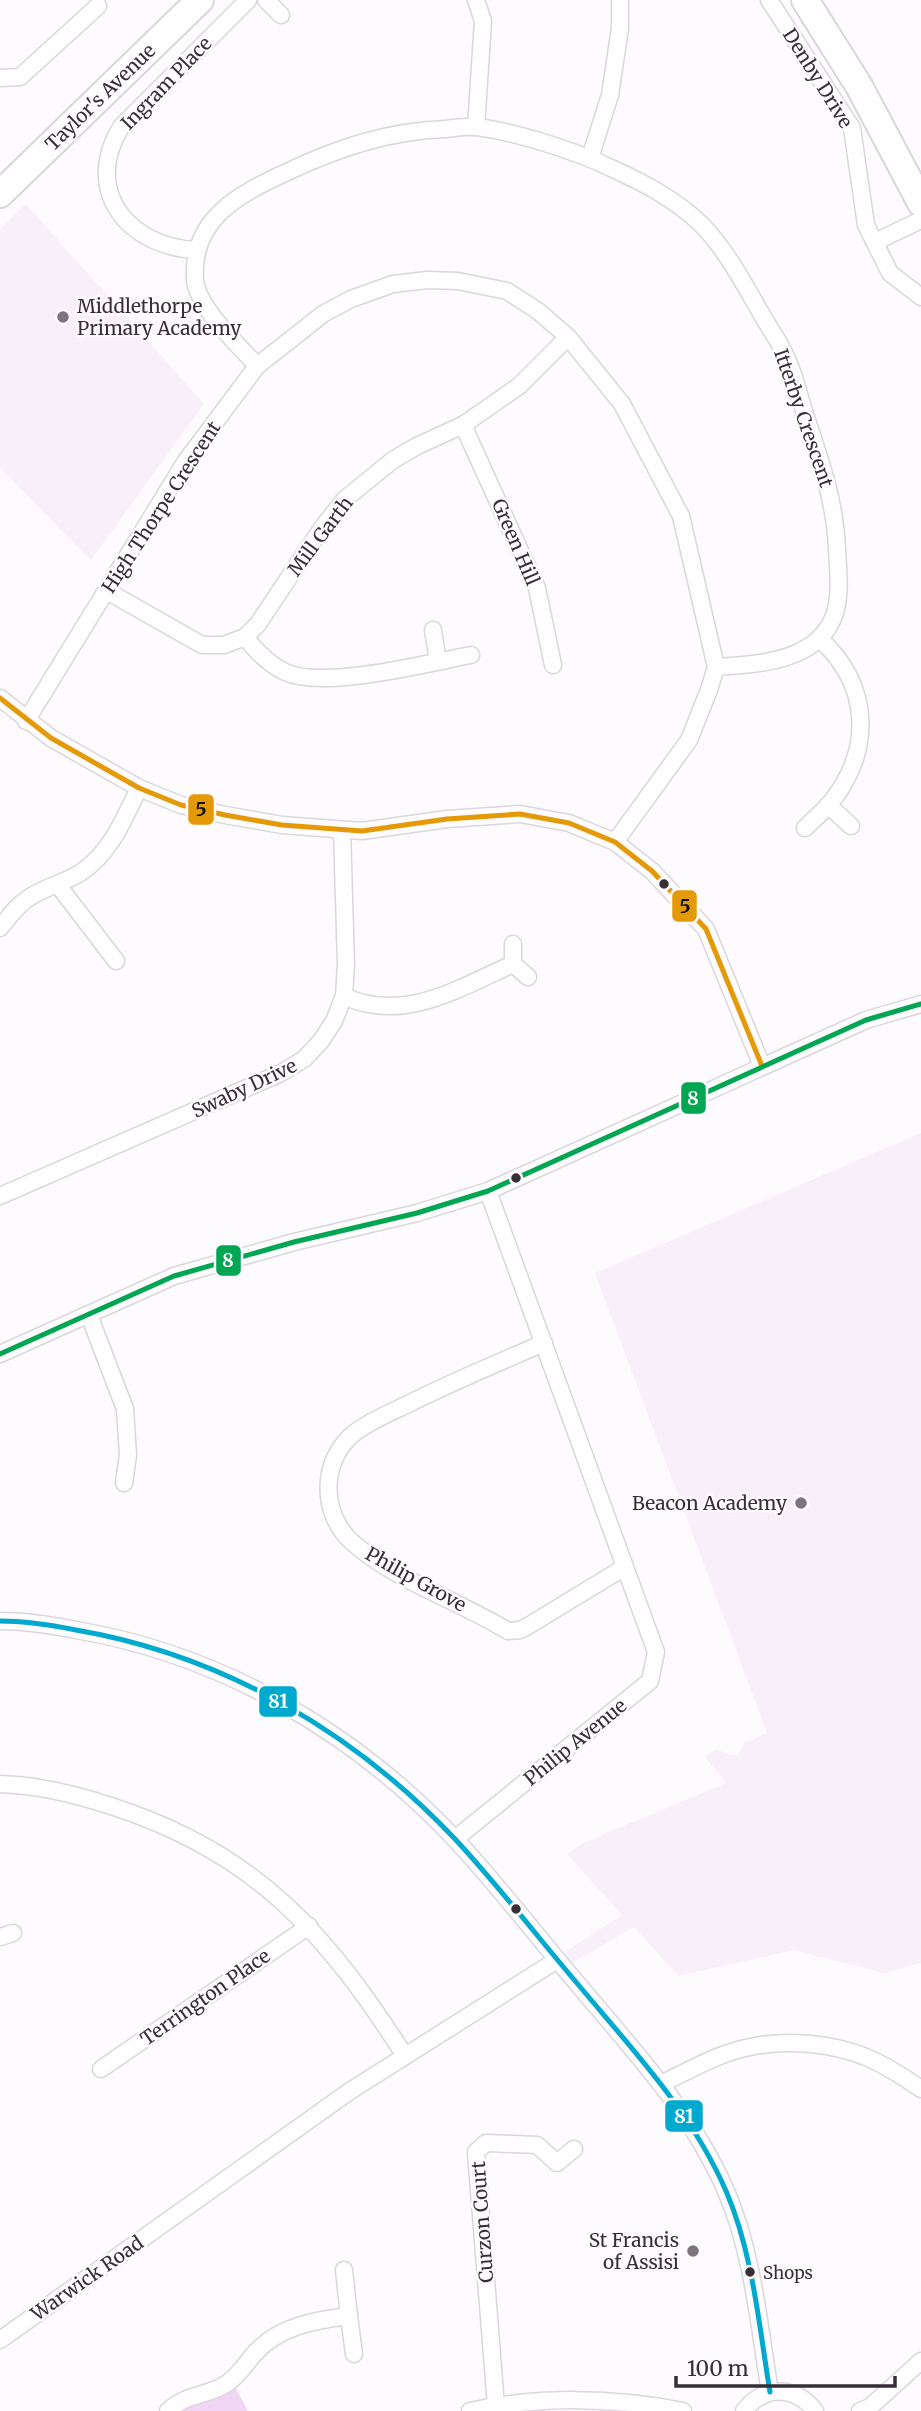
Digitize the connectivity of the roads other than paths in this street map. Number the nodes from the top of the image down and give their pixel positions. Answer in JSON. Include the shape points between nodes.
{"nodes":[{"id":1,"x":200,"y":0,"type":"edge"},
{"id":2,"x":248,"y":0,"type":"edge"},
{"id":3,"x":266,"y":0,"type":"edge"},
{"id":4,"x":476,"y":0,"type":"edge"},
{"id":5,"x":620,"y":0,"type":"edge"},
{"id":6,"x":769,"y":0,"type":"edge"},
{"id":7,"x":805,"y":0,"type":"edge"},
{"id":8,"x":98,"y":6,"type":"dead end"},
{"id":9,"x":281,"y":15,"type":"dead end"},
{"id":10,"x":0,"y":78,"type":"edge"},
{"id":11,"x":476,"y":127,"type":"junction"},
{"id":12,"x":590,"y":158,"type":"junction"},
{"id":13,"x":0,"y":194,"type":"edge"},
{"id":14,"x":921,"y":204,"type":"edge"},
{"id":15,"x":921,"y":220,"type":"edge"},
{"id":16,"x":875,"y":242,"type":"junction"},
{"id":17,"x":196,"y":250,"type":"junction"},
{"id":18,"x":921,"y":297,"type":"edge"},
{"id":19,"x":568,"y":337,"type":"junction"},
{"id":20,"x":257,"y":366,"type":"junction"},
{"id":21,"x":463,"y":425,"type":"junction"},
{"id":22,"x":107,"y":591,"type":"junction"},
{"id":23,"x":433,"y":631,"type":"dead end"},
{"id":24,"x":245,"y":637,"type":"junction"},
{"id":25,"x":821,"y":640,"type":"junction"},
{"id":26,"x":471,"y":655,"type":"dead end"},
{"id":27,"x":438,"y":661,"type":"junction"},
{"id":28,"x":553,"y":665,"type":"dead end"},
{"id":29,"x":716,"y":667,"type":"junction"},
{"id":30,"x":0,"y":698,"type":"edge"},
{"id":31,"x":26,"y":721,"type":"junction"},
{"id":32,"x":139,"y":788,"type":"junction"},
{"id":33,"x":828,"y":805,"type":"junction"},
{"id":34,"x":851,"y":826,"type":"dead end"},
{"id":35,"x":805,"y":828,"type":"dead end"},
{"id":36,"x":342,"y":830,"type":"junction"},
{"id":37,"x":615,"y":842,"type":"junction"},
{"id":38,"x":58,"y":885,"type":"junction"},
{"id":39,"x":0,"y":929,"type":"edge"},
{"id":40,"x":513,"y":944,"type":"dead end"},
{"id":41,"x":116,"y":961,"type":"dead end"},
{"id":42,"x":513,"y":964,"type":"junction"},
{"id":43,"x":528,"y":977,"type":"dead end"},
{"id":44,"x":344,"y":996,"type":"junction"},
{"id":45,"x":921,"y":1004,"type":"edge"},
{"id":46,"x":762,"y":1066,"type":"junction"},
{"id":47,"x":488,"y":1191,"type":"junction"},
{"id":48,"x":0,"y":1196,"type":"edge"},
{"id":49,"x":89,"y":1315,"type":"junction"},
{"id":50,"x":544,"y":1343,"type":"junction"},
{"id":51,"x":2,"y":1347,"type":"edge"},
{"id":52,"x":124,"y":1483,"type":"dead end"},
{"id":53,"x":625,"y":1567,"type":"junction"},
{"id":54,"x":0,"y":1621,"type":"edge"},
{"id":55,"x":0,"y":1784,"type":"edge"},
{"id":56,"x":455,"y":1839,"type":"junction"},
{"id":57,"x":309,"y":1926,"type":"junction"},
{"id":58,"x":557,"y":1960,"type":"junction"},
{"id":59,"x":405,"y":2056,"type":"junction"},
{"id":60,"x":101,"y":2069,"type":"dead end"},
{"id":61,"x":662,"y":2084,"type":"junction"},
{"id":62,"x":921,"y":2089,"type":"edge"},
{"id":63,"x":574,"y":2148,"type":"dead end"},
{"id":64,"x":344,"y":2270,"type":"dead end"},
{"id":65,"x":349,"y":2316,"type":"junction"},
{"id":66,"x":0,"y":2340,"type":"edge"},
{"id":67,"x":354,"y":2354,"type":"dead end"},
{"id":68,"x":921,"y":2361,"type":"edge"},
{"id":69,"x":770,"y":2392,"type":"junction"},
{"id":70,"x":496,"y":2406,"type":"junction"},
{"id":71,"x":167,"y":2411,"type":"edge"},
{"id":72,"x":470,"y":2411,"type":"edge"},
{"id":73,"x":684,"y":2411,"type":"edge"},
{"id":74,"x":744,"y":2411,"type":"edge"},
{"id":75,"x":815,"y":2411,"type":"edge"},
{"id":76,"x":860,"y":2411,"type":"edge"}],
"edges":[{"from":1,"to":13,"type":"main road","name":"Taylor's Avenue"},
{"from":2,"to":17,"type":"street","name":"Ingram Place","via":[[121,127],[108,154],[107,187],[124,219],[151,240]]},
{"from":3,"to":9,"type":"street"},
{"from":4,"to":11,"type":"street","via":[[483,21]]},
{"from":5,"to":12,"type":"street","via":[[610,95]]},
{"from":6,"to":16,"type":"street","name":"Denby Drive","via":[[852,128],[866,225]]},
{"from":7,"to":14,"type":"main road","via":[[859,86]]},
{"from":8,"to":10,"type":"street","via":[[20,77]]},
{"from":11,"to":12,"type":"street","name":"Itterby Crescent"},
{"from":11,"to":17,"type":"street","name":"Itterby Crescent","via":[[384,136],[314,159],[253,187],[216,216]]},
{"from":12,"to":25,"type":"street","name":"Itterby Crescent","via":[[648,185],[701,224],[727,256],[787,359],[833,502],[838,584],[835,613]]},
{"from":15,"to":16,"type":"street"},
{"from":16,"to":18,"type":"street","name":"Denby Drive","via":[[890,273]]},
{"from":17,"to":20,"type":"street","name":"Itterby Crescent","via":[[195,283],[203,304]]},
{"from":19,"to":20,"type":"street","name":"High Thorpe Crescent","via":[[538,310],[507,292],[458,281],[393,284],[323,314]]},
{"from":19,"to":21,"type":"street","name":"Mill Garth","via":[[519,386]]},
{"from":19,"to":29,"type":"street","name":"High Thorpe Crescent","via":[[622,404],[681,516]]},
{"from":20,"to":22,"type":"street","name":"High Thorpe Crescent","via":[[186,461]]},
{"from":21,"to":24,"type":"street","name":"Mill Garth","via":[[393,460],[345,499]]},
{"from":21,"to":28,"type":"street","name":"Green Hill","via":[[537,588]]},
{"from":22,"to":24,"type":"street","via":[[202,645],[224,645]]},
{"from":22,"to":31,"type":"street","name":"High Thorpe Crescent"},
{"from":23,"to":27,"type":"street"},
{"from":24,"to":27,"type":"street","via":[[285,672],[305,677],[326,679]]},
{"from":25,"to":29,"type":"street","via":[[774,661]]},
{"from":25,"to":33,"type":"street","via":[[848,671],[858,695],[861,724],[852,766]]},
{"from":26,"to":27,"type":"street"},
{"from":29,"to":37,"type":"street","via":[[689,740]]},
{"from":30,"to":31,"type":"street"},
{"from":31,"to":32,"type":"street"},
{"from":32,"to":36,"type":"street","via":[[181,805],[225,815]]},
{"from":32,"to":38,"type":"street","via":[[102,854]]},
{"from":33,"to":34,"type":"street"},
{"from":33,"to":35,"type":"street"},
{"from":36,"to":37,"type":"street","via":[[520,814],[569,823]]},
{"from":36,"to":44,"type":"street","name":"Swaby Drive"},
{"from":37,"to":46,"type":"street","via":[[652,871],[706,929]]},
{"from":38,"to":39,"type":"street","via":[[32,895]]},
{"from":38,"to":41,"type":"street"},
{"from":40,"to":42,"type":"street"},
{"from":42,"to":43,"type":"street"},
{"from":42,"to":44,"type":"street","via":[[430,1000],[407,1005],[362,1005]]},
{"from":44,"to":48,"type":"street","name":"Swaby Drive","via":[[321,1041],[281,1073]]},
{"from":45,"to":46,"type":"street","via":[[866,1020]]},
{"from":46,"to":47,"type":"street"},
{"from":47,"to":49,"type":"street","via":[[173,1276]]},
{"from":47,"to":50,"type":"street","name":"Philip Avenue"},
{"from":49,"to":51,"type":"street"},
{"from":49,"to":52,"type":"street","via":[[125,1409],[128,1455]]},
{"from":50,"to":53,"type":"street","name":"Philip Avenue"},
{"from":50,"to":53,"type":"street","name":"Philip Grove","via":[[450,1382],[351,1436],[340,1449],[328,1482],[332,1515],[350,1541],[374,1560],[508,1632],[528,1626]]},
{"from":53,"to":56,"type":"street","name":"Philip Avenue","via":[[656,1653],[650,1681]]},
{"from":54,"to":56,"type":"street","via":[[59,1627],[149,1646],[262,1691],[342,1741],[394,1781]]},
{"from":55,"to":57,"type":"street","via":[[85,1798],[137,1814],[192,1839],[256,1879]]},
{"from":56,"to":58,"type":"street"},
{"from":57,"to":59,"type":"street","via":[[353,1977]]},
{"from":57,"to":60,"type":"street","name":"Terrington Place"},
{"from":58,"to":59,"type":"street","name":"Warwick Road"},
{"from":58,"to":61,"type":"street"},
{"from":59,"to":66,"type":"street","name":"Warwick Road"},
{"from":61,"to":62,"type":"street","via":[[716,2057],[783,2043],[865,2056]]},
{"from":61,"to":69,"type":"street","via":[[699,2138],[735,2213]]},
{"from":63,"to":70,"type":"street","name":"Curzon Court","via":[[557,2163],[537,2145],[486,2143],[476,2152]]},
{"from":64,"to":65,"type":"street"},
{"from":65,"to":67,"type":"street"},
{"from":65,"to":71,"type":"street","via":[[283,2332],[255,2352],[226,2384],[184,2399]]},
{"from":68,"to":76,"type":"street"},
{"from":69,"to":74,"type":"street"},
{"from":69,"to":75,"type":"street","via":[[797,2394]]},
{"from":70,"to":72,"type":"street"},
{"from":70,"to":73,"type":"street","via":[[600,2401]]}]}
